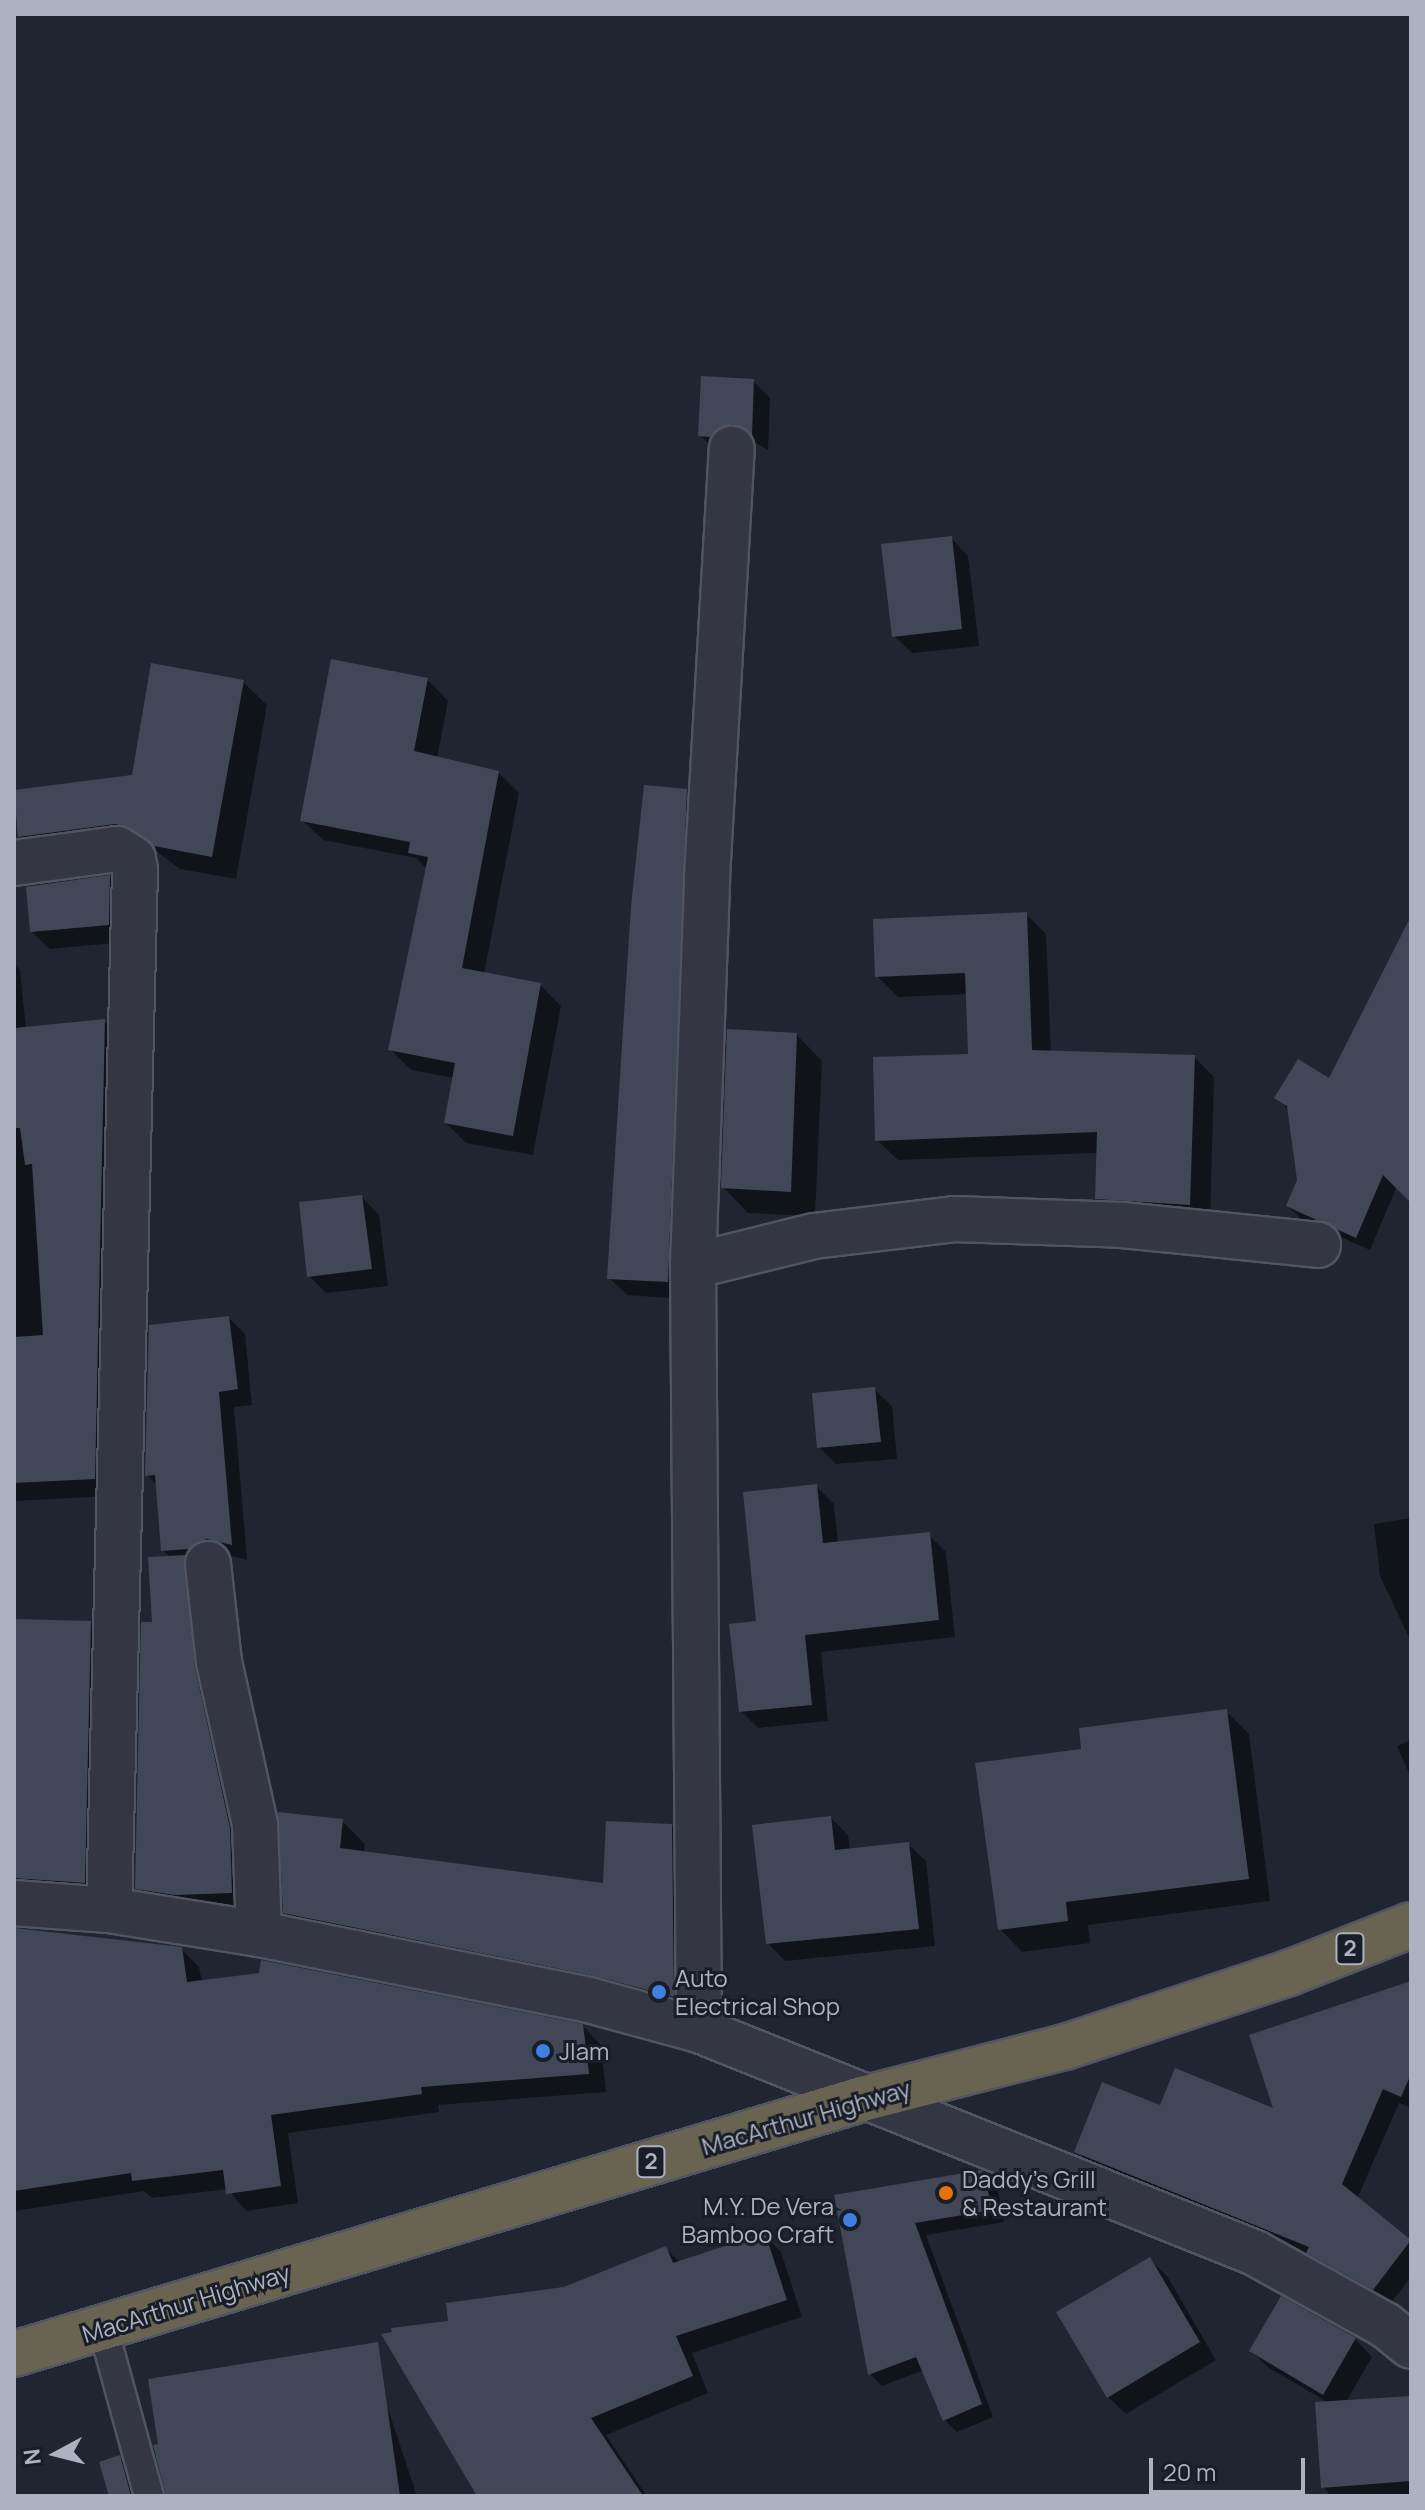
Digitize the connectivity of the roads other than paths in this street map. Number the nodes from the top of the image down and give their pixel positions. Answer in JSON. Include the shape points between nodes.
{"nodes":[{"id":1,"x":732,"y":449,"type":"dead end"},
{"id":2,"x":14,"y":863,"type":"edge"},
{"id":3,"x":1318,"y":1245,"type":"dead end"},
{"id":4,"x":693,"y":1266,"type":"junction"},
{"id":5,"x":208,"y":1564,"type":"dead end"},
{"id":6,"x":14,"y":1903,"type":"edge"},
{"id":7,"x":109,"y":1910,"type":"junction"},
{"id":8,"x":1411,"y":1925,"type":"edge"},
{"id":9,"x":259,"y":1934,"type":"junction"},
{"id":10,"x":699,"y":2030,"type":"junction"},
{"id":11,"x":862,"y":2099,"type":"junction"},
{"id":12,"x":103,"y":2328,"type":"junction"},
{"id":13,"x":1411,"y":2346,"type":"edge"},
{"id":14,"x":14,"y":2354,"type":"edge"},
{"id":15,"x":149,"y":2496,"type":"edge"}],
"edges":[{"from":1,"to":4,"type":"street","via":[[707,878]]},
{"from":2,"to":7,"type":"street","via":[[117,849],[133,859],[135,870]]},
{"from":3,"to":4,"type":"street","via":[[1122,1225],[954,1219],[814,1236]]},
{"from":4,"to":10,"type":"street"},
{"from":5,"to":9,"type":"street","via":[[219,1662],[255,1825]]},
{"from":6,"to":7,"type":"street"},
{"from":7,"to":9,"type":"street"},
{"from":8,"to":11,"type":"highway","name":"MacArthur Highway","number":"2","via":[[1289,1973],[1065,2047]]},
{"from":9,"to":10,"type":"street","via":[[589,2000]]},
{"from":10,"to":11,"type":"street"},
{"from":11,"to":12,"type":"highway","name":"MacArthur Highway","number":"2"},
{"from":11,"to":13,"type":"street","via":[[1034,2161],[1255,2253],[1385,2325]]},
{"from":12,"to":14,"type":"highway","name":"MacArthur Highway","number":"2"},
{"from":12,"to":15,"type":"lane"}]}
